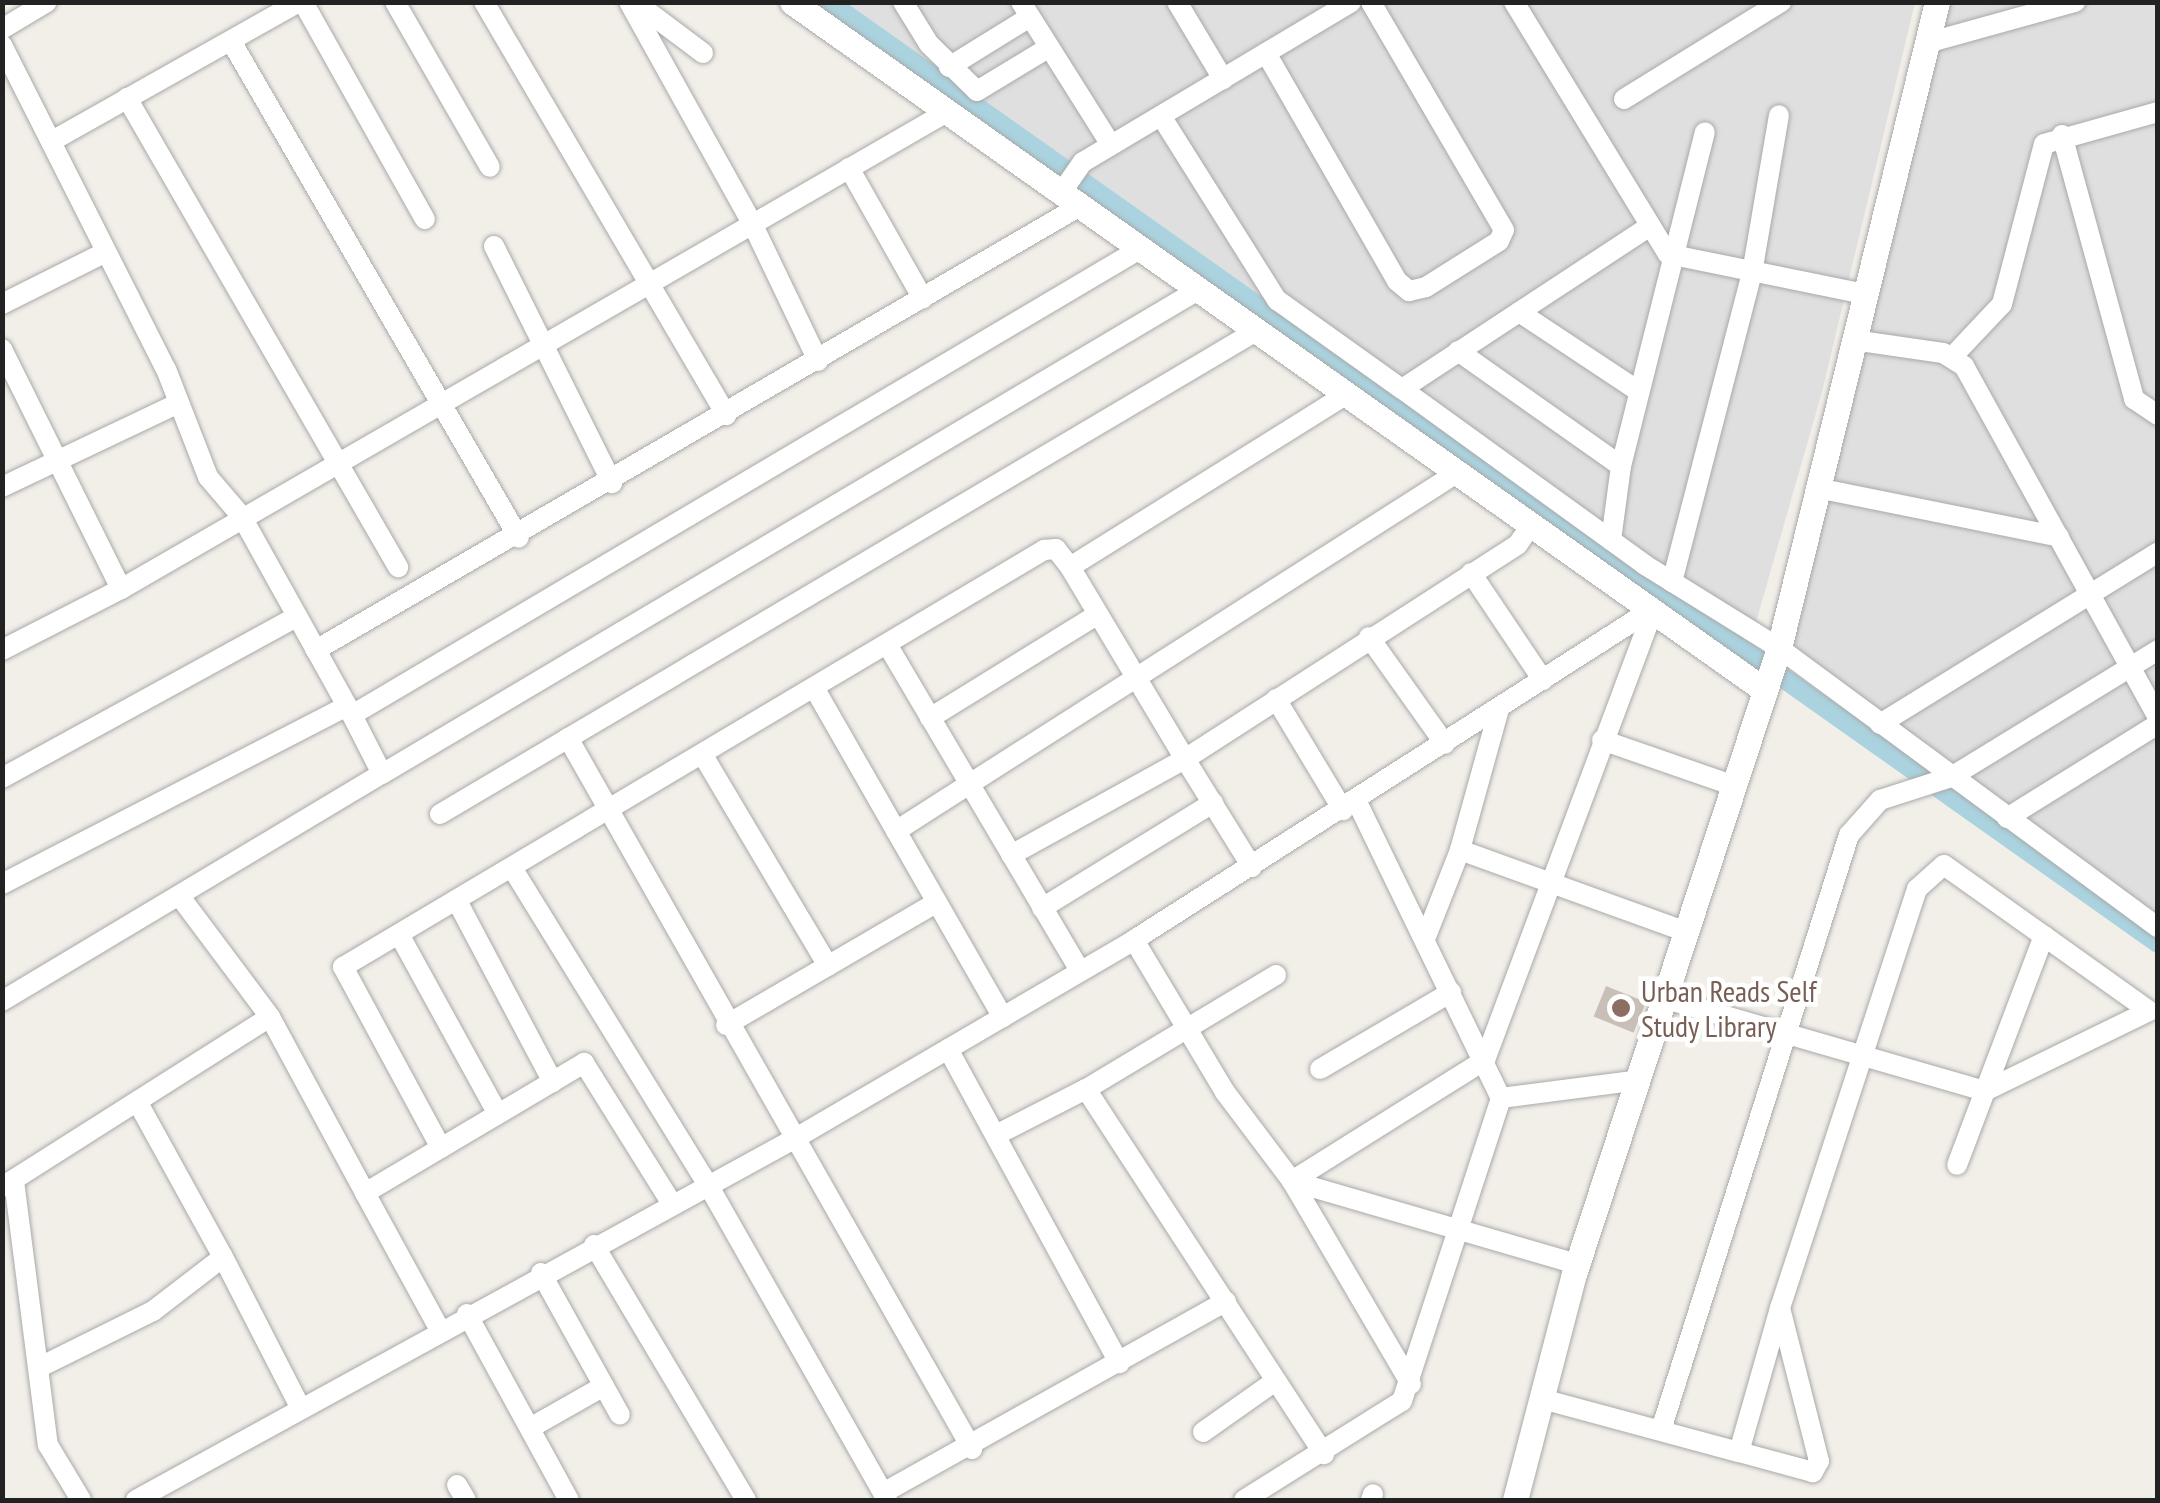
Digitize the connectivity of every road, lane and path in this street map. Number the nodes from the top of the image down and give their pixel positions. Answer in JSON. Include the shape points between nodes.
{"nodes":[{"id":1,"x":47,"y":2,"type":"edge"},
{"id":2,"x":301,"y":2,"type":"edge"},
{"id":3,"x":395,"y":2,"type":"edge"},
{"id":4,"x":484,"y":2,"type":"edge"},
{"id":5,"x":632,"y":2,"type":"edge"},
{"id":6,"x":792,"y":2,"type":"edge"},
{"id":7,"x":903,"y":2,"type":"edge"},
{"id":8,"x":1177,"y":2,"type":"edge"},
{"id":9,"x":1351,"y":2,"type":"edge"},
{"id":10,"x":1371,"y":2,"type":"edge"},
{"id":11,"x":1514,"y":2,"type":"edge"},
{"id":12,"x":1781,"y":2,"type":"edge"},
{"id":13,"x":1936,"y":2,"type":"edge"},
{"id":14,"x":2075,"y":2,"type":"edge"},
{"id":15,"x":1026,"y":10,"type":"edge"},
{"id":16,"x":1323,"y":10,"type":"edge"},
{"id":17,"x":2,"y":28,"type":"edge"},
{"id":18,"x":231,"y":41,"type":"junction"},
{"id":19,"x":1927,"y":43,"type":"junction"},
{"id":20,"x":2,"y":45,"type":"edge"},
{"id":21,"x":1048,"y":48,"type":"junction"},
{"id":22,"x":703,"y":52,"type":"dead end"},
{"id":23,"x":1266,"y":53,"type":"junction"},
{"id":24,"x":949,"y":67,"type":"junction"},
{"id":25,"x":1222,"y":79,"type":"junction"},
{"id":26,"x":127,"y":98,"type":"junction"},
{"id":27,"x":1624,"y":99,"type":"dead end"},
{"id":28,"x":947,"y":112,"type":"junction"},
{"id":29,"x":2158,"y":112,"type":"edge"},
{"id":30,"x":1779,"y":115,"type":"dead end"},
{"id":31,"x":1161,"y":116,"type":"junction"},
{"id":32,"x":1705,"y":132,"type":"dead end"},
{"id":33,"x":2062,"y":135,"type":"junction"},
{"id":34,"x":52,"y":141,"type":"junction"},
{"id":35,"x":1112,"y":145,"type":"junction"},
{"id":36,"x":490,"y":167,"type":"dead end"},
{"id":37,"x":849,"y":168,"type":"junction"},
{"id":38,"x":1069,"y":193,"type":"junction"},
{"id":39,"x":425,"y":218,"type":"dead end"},
{"id":40,"x":752,"y":224,"type":"junction"},
{"id":41,"x":1646,"y":229,"type":"junction"},
{"id":42,"x":494,"y":246,"type":"dead end"},
{"id":43,"x":1140,"y":249,"type":"junction"},
{"id":44,"x":104,"y":253,"type":"junction"},
{"id":45,"x":1677,"y":260,"type":"junction"},
{"id":46,"x":1752,"y":273,"type":"junction"},
{"id":47,"x":650,"y":283,"type":"junction"},
{"id":48,"x":1198,"y":290,"type":"junction"},
{"id":49,"x":1864,"y":294,"type":"junction"},
{"id":50,"x":923,"y":299,"type":"junction"},
{"id":51,"x":2,"y":304,"type":"edge"},
{"id":52,"x":1518,"y":312,"type":"junction"},
{"id":53,"x":1256,"y":330,"type":"junction"},
{"id":54,"x":1853,"y":340,"type":"junction"},
{"id":55,"x":549,"y":344,"type":"junction"},
{"id":56,"x":2,"y":349,"type":"edge"},
{"id":57,"x":1458,"y":351,"type":"junction"},
{"id":58,"x":1952,"y":356,"type":"junction"},
{"id":59,"x":818,"y":361,"type":"junction"},
{"id":60,"x":1402,"y":389,"type":"junction"},
{"id":61,"x":1637,"y":390,"type":"junction"},
{"id":62,"x":1347,"y":394,"type":"junction"},
{"id":63,"x":177,"y":404,"type":"junction"},
{"id":64,"x":444,"y":404,"type":"junction"},
{"id":65,"x":726,"y":415,"type":"junction"},
{"id":66,"x":2158,"y":415,"type":"edge"},
{"id":67,"x":59,"y":455,"type":"junction"},
{"id":68,"x":341,"y":464,"type":"junction"},
{"id":69,"x":1621,"y":466,"type":"junction"},
{"id":70,"x":1455,"y":474,"type":"junction"},
{"id":71,"x":612,"y":483,"type":"junction"},
{"id":72,"x":2,"y":487,"type":"edge"},
{"id":73,"x":1816,"y":488,"type":"junction"},
{"id":74,"x":242,"y":518,"type":"junction"},
{"id":75,"x":1529,"y":528,"type":"junction"},
{"id":76,"x":2059,"y":537,"type":"junction"},
{"id":77,"x":518,"y":538,"type":"junction"},
{"id":78,"x":1611,"y":540,"type":"junction"},
{"id":79,"x":2158,"y":552,"type":"edge"},
{"id":80,"x":398,"y":567,"type":"dead end"},
{"id":81,"x":1070,"y":567,"type":"junction"},
{"id":82,"x":1471,"y":573,"type":"junction"},
{"id":83,"x":1672,"y":582,"type":"junction"},
{"id":84,"x":121,"y":589,"type":"junction"},
{"id":85,"x":2090,"y":594,"type":"junction"},
{"id":86,"x":1652,"y":611,"type":"junction"},
{"id":87,"x":1095,"y":616,"type":"junction"},
{"id":88,"x":296,"y":617,"type":"junction"},
{"id":89,"x":1370,"y":637,"type":"junction"},
{"id":90,"x":5,"y":641,"type":"edge"},
{"id":91,"x":888,"y":646,"type":"junction"},
{"id":92,"x":316,"y":650,"type":"junction"},
{"id":93,"x":2158,"y":650,"type":"edge"},
{"id":94,"x":1778,"y":651,"type":"junction"},
{"id":95,"x":2130,"y":666,"type":"junction"},
{"id":96,"x":1543,"y":680,"type":"junction"},
{"id":97,"x":1135,"y":684,"type":"junction"},
{"id":98,"x":1764,"y":688,"type":"junction"},
{"id":99,"x":816,"y":691,"type":"junction"},
{"id":100,"x":1276,"y":699,"type":"junction"},
{"id":101,"x":1499,"y":709,"type":"junction"},
{"id":102,"x":350,"y":710,"type":"junction"},
{"id":103,"x":930,"y":718,"type":"junction"},
{"id":104,"x":2158,"y":720,"type":"edge"},
{"id":105,"x":1880,"y":724,"type":"junction"},
{"id":106,"x":568,"y":738,"type":"junction"},
{"id":107,"x":1602,"y":740,"type":"junction"},
{"id":108,"x":1446,"y":744,"type":"junction"},
{"id":109,"x":704,"y":757,"type":"junction"},
{"id":110,"x":1185,"y":759,"type":"junction"},
{"id":111,"x":382,"y":774,"type":"junction"},
{"id":112,"x":1951,"y":776,"type":"junction"},
{"id":113,"x":2,"y":778,"type":"edge"},
{"id":114,"x":970,"y":785,"type":"junction"},
{"id":115,"x":1732,"y":785,"type":"junction"},
{"id":116,"x":1213,"y":802,"type":"junction"},
{"id":117,"x":1350,"y":806,"type":"junction"},
{"id":118,"x":440,"y":814,"type":"dead end"},
{"id":119,"x":608,"y":816,"type":"junction"},
{"id":120,"x":2007,"y":818,"type":"junction"},
{"id":121,"x":896,"y":831,"type":"junction"},
{"id":122,"x":1460,"y":850,"type":"junction"},
{"id":123,"x":1011,"y":855,"type":"junction"},
{"id":124,"x":1252,"y":867,"type":"junction"},
{"id":125,"x":514,"y":871,"type":"junction"},
{"id":126,"x":2,"y":884,"type":"edge"},
{"id":127,"x":1553,"y":884,"type":"junction"},
{"id":128,"x":181,"y":898,"type":"junction"},
{"id":129,"x":457,"y":901,"type":"junction"},
{"id":130,"x":937,"y":902,"type":"junction"},
{"id":131,"x":1042,"y":908,"type":"junction"},
{"id":132,"x":2158,"y":926,"type":"edge"},
{"id":133,"x":1687,"y":932,"type":"junction"},
{"id":134,"x":400,"y":936,"type":"junction"},
{"id":135,"x":2044,"y":936,"type":"junction"},
{"id":136,"x":1425,"y":939,"type":"junction"},
{"id":137,"x":1134,"y":940,"type":"junction"},
{"id":138,"x":828,"y":966,"type":"junction"},
{"id":139,"x":1080,"y":971,"type":"junction"},
{"id":140,"x":1276,"y":975,"type":"dead end"},
{"id":141,"x":1451,"y":992,"type":"junction"},
{"id":142,"x":1666,"y":999,"type":"junction"},
{"id":143,"x":2,"y":1001,"type":"edge"},
{"id":144,"x":2153,"y":1008,"type":"edge"},
{"id":145,"x":270,"y":1017,"type":"junction"},
{"id":146,"x":1003,"y":1017,"type":"junction"},
{"id":147,"x":726,"y":1024,"type":"junction"},
{"id":148,"x":1192,"y":1028,"type":"junction"},
{"id":149,"x":1782,"y":1036,"type":"junction"},
{"id":150,"x":948,"y":1049,"type":"junction"},
{"id":151,"x":1485,"y":1060,"type":"junction"},
{"id":152,"x":1862,"y":1062,"type":"junction"},
{"id":153,"x":1320,"y":1069,"type":"dead end"},
{"id":154,"x":1639,"y":1080,"type":"junction"},
{"id":155,"x":552,"y":1082,"type":"junction"},
{"id":156,"x":1086,"y":1088,"type":"junction"},
{"id":157,"x":1985,"y":1091,"type":"junction"},
{"id":158,"x":1501,"y":1098,"type":"junction"},
{"id":159,"x":138,"y":1103,"type":"junction"},
{"id":160,"x":498,"y":1114,"type":"junction"},
{"id":161,"x":996,"y":1136,"type":"junction"},
{"id":162,"x":794,"y":1140,"type":"junction"},
{"id":163,"x":441,"y":1148,"type":"junction"},
{"id":164,"x":1956,"y":1165,"type":"dead end"},
{"id":165,"x":1292,"y":1181,"type":"junction"},
{"id":166,"x":707,"y":1183,"type":"junction"},
{"id":167,"x":8,"y":1184,"type":"edge"},
{"id":168,"x":365,"y":1193,"type":"junction"},
{"id":169,"x":671,"y":1202,"type":"junction"},
{"id":170,"x":1456,"y":1229,"type":"junction"},
{"id":171,"x":594,"y":1245,"type":"junction"},
{"id":172,"x":222,"y":1257,"type":"junction"},
{"id":173,"x":1577,"y":1264,"type":"junction"},
{"id":174,"x":541,"y":1273,"type":"junction"},
{"id":175,"x":1226,"y":1301,"type":"junction"},
{"id":176,"x":1780,"y":1308,"type":"junction"},
{"id":177,"x":467,"y":1314,"type":"junction"},
{"id":178,"x":440,"y":1328,"type":"junction"},
{"id":179,"x":1119,"y":1364,"type":"junction"},
{"id":180,"x":40,"y":1367,"type":"junction"},
{"id":181,"x":1274,"y":1382,"type":"junction"},
{"id":182,"x":1411,"y":1384,"type":"junction"},
{"id":183,"x":604,"y":1386,"type":"junction"},
{"id":184,"x":1542,"y":1398,"type":"junction"},
{"id":185,"x":300,"y":1407,"type":"junction"},
{"id":186,"x":620,"y":1416,"type":"dead end"},
{"id":187,"x":530,"y":1428,"type":"junction"},
{"id":188,"x":1661,"y":1430,"type":"junction"},
{"id":189,"x":1203,"y":1432,"type":"dead end"},
{"id":190,"x":972,"y":1449,"type":"junction"},
{"id":191,"x":1739,"y":1452,"type":"junction"},
{"id":192,"x":1324,"y":1454,"type":"junction"},
{"id":193,"x":885,"y":1497,"type":"edge"},
{"id":194,"x":80,"y":1500,"type":"edge"},
{"id":195,"x":136,"y":1500,"type":"edge"},
{"id":196,"x":569,"y":1500,"type":"edge"},
{"id":197,"x":746,"y":1500,"type":"edge"},
{"id":198,"x":1244,"y":1500,"type":"edge"},
{"id":199,"x":1515,"y":1500,"type":"edge"}],
"edges":[{"from":1,"to":17,"type":"street"},
{"from":2,"to":18,"type":"street"},
{"from":2,"to":39,"type":"street"},
{"from":3,"to":36,"type":"street"},
{"from":4,"to":47,"type":"street"},
{"from":5,"to":22,"type":"street"},
{"from":5,"to":40,"type":"street"},
{"from":6,"to":28,"type":"street"},
{"from":7,"to":24,"type":"street"},
{"from":8,"to":25,"type":"street"},
{"from":9,"to":16,"type":"street"},
{"from":10,"to":23,"type":"street","via":[[1504,230],[1499,241],[1426,288],[1409,292],[1397,281]]},
{"from":11,"to":41,"type":"street"},
{"from":12,"to":27,"type":"street"},
{"from":13,"to":19,"type":"street"},
{"from":14,"to":19,"type":"street"},
{"from":15,"to":21,"type":"street"},
{"from":15,"to":24,"type":"street"},
{"from":16,"to":23,"type":"street"},
{"from":18,"to":26,"type":"street"},
{"from":18,"to":64,"type":"street"},
{"from":19,"to":49,"type":"street"},
{"from":20,"to":34,"type":"street"},
{"from":21,"to":24,"type":"street","via":[[983,91]]},
{"from":21,"to":35,"type":"street"},
{"from":23,"to":25,"type":"street"},
{"from":25,"to":31,"type":"street"},
{"from":26,"to":34,"type":"street"},
{"from":26,"to":68,"type":"street"},
{"from":28,"to":37,"type":"street"},
{"from":28,"to":38,"type":"street"},
{"from":29,"to":33,"type":"street"},
{"from":30,"to":46,"type":"street"},
{"from":31,"to":35,"type":"street"},
{"from":31,"to":60,"type":"street","via":[[1277,300]]},
{"from":32,"to":45,"type":"street"},
{"from":33,"to":58,"type":"street","via":[[2034,159],[2002,304]]},
{"from":33,"to":66,"type":"street","via":[[2134,399]]},
{"from":34,"to":44,"type":"street"},
{"from":35,"to":38,"type":"street","via":[[1083,162]]},
{"from":37,"to":40,"type":"street"},
{"from":37,"to":50,"type":"street"},
{"from":38,"to":43,"type":"street"},
{"from":38,"to":50,"type":"street"},
{"from":40,"to":47,"type":"street"},
{"from":40,"to":59,"type":"street"},
{"from":41,"to":45,"type":"street"},
{"from":41,"to":52,"type":"street"},
{"from":42,"to":55,"type":"street"},
{"from":43,"to":48,"type":"street"},
{"from":43,"to":102,"type":"street"},
{"from":44,"to":51,"type":"street"},
{"from":44,"to":63,"type":"street"},
{"from":45,"to":46,"type":"street"},
{"from":45,"to":61,"type":"street"},
{"from":46,"to":49,"type":"street"},
{"from":46,"to":83,"type":"street"},
{"from":47,"to":55,"type":"street"},
{"from":47,"to":65,"type":"street"},
{"from":48,"to":53,"type":"street"},
{"from":48,"to":111,"type":"street"},
{"from":49,"to":54,"type":"street"},
{"from":50,"to":59,"type":"street"},
{"from":52,"to":57,"type":"street"},
{"from":52,"to":61,"type":"street"},
{"from":53,"to":62,"type":"street"},
{"from":53,"to":106,"type":"street"},
{"from":54,"to":58,"type":"street"},
{"from":54,"to":73,"type":"street"},
{"from":55,"to":64,"type":"street"},
{"from":55,"to":71,"type":"street"},
{"from":56,"to":67,"type":"street"},
{"from":57,"to":60,"type":"street"},
{"from":57,"to":69,"type":"street"},
{"from":58,"to":76,"type":"street","via":[[1973,378]]},
{"from":59,"to":65,"type":"street"},
{"from":60,"to":78,"type":"street"},
{"from":61,"to":69,"type":"street"},
{"from":62,"to":70,"type":"street"},
{"from":62,"to":81,"type":"street"},
{"from":63,"to":67,"type":"street"},
{"from":63,"to":74,"type":"street","via":[[208,478]]},
{"from":64,"to":68,"type":"street"},
{"from":64,"to":77,"type":"street"},
{"from":65,"to":71,"type":"street"},
{"from":67,"to":72,"type":"street"},
{"from":67,"to":84,"type":"street"},
{"from":68,"to":74,"type":"street"},
{"from":68,"to":80,"type":"street"},
{"from":69,"to":78,"type":"street"},
{"from":70,"to":75,"type":"street"},
{"from":70,"to":97,"type":"street"},
{"from":71,"to":77,"type":"street"},
{"from":73,"to":76,"type":"street"},
{"from":73,"to":94,"type":"street"},
{"from":74,"to":84,"type":"street"},
{"from":74,"to":88,"type":"street"},
{"from":75,"to":82,"type":"street"},
{"from":75,"to":86,"type":"street"},
{"from":76,"to":85,"type":"street"},
{"from":77,"to":92,"type":"street"},
{"from":78,"to":83,"type":"street"},
{"from":79,"to":85,"type":"street"},
{"from":81,"to":87,"type":"street"},
{"from":81,"to":91,"type":"street","via":[[1059,551],[1044,550]]},
{"from":82,"to":89,"type":"street"},
{"from":82,"to":96,"type":"street"},
{"from":83,"to":94,"type":"street"},
{"from":84,"to":90,"type":"street"},
{"from":85,"to":95,"type":"street"},
{"from":85,"to":105,"type":"street"},
{"from":86,"to":96,"type":"street"},
{"from":86,"to":98,"type":"street"},
{"from":86,"to":107,"type":"street"},
{"from":87,"to":97,"type":"street"},
{"from":87,"to":103,"type":"street"},
{"from":88,"to":92,"type":"street"},
{"from":88,"to":113,"type":"street"},
{"from":89,"to":100,"type":"street"},
{"from":89,"to":108,"type":"street"},
{"from":91,"to":99,"type":"street"},
{"from":91,"to":103,"type":"street"},
{"from":92,"to":102,"type":"street"},
{"from":93,"to":95,"type":"street"},
{"from":94,"to":98,"type":"street"},
{"from":94,"to":105,"type":"street"},
{"from":95,"to":104,"type":"street"},
{"from":95,"to":112,"type":"street"},
{"from":96,"to":101,"type":"street"},
{"from":97,"to":110,"type":"street"},
{"from":97,"to":114,"type":"street"},
{"from":98,"to":115,"type":"street"},
{"from":99,"to":109,"type":"street"},
{"from":99,"to":121,"type":"street"},
{"from":100,"to":110,"type":"street"},
{"from":100,"to":117,"type":"street"},
{"from":101,"to":108,"type":"street"},
{"from":101,"to":122,"type":"street"},
{"from":102,"to":111,"type":"street"},
{"from":102,"to":126,"type":"street"},
{"from":103,"to":114,"type":"street"},
{"from":104,"to":120,"type":"street"},
{"from":105,"to":112,"type":"street"},
{"from":106,"to":118,"type":"street"},
{"from":106,"to":119,"type":"street"},
{"from":107,"to":115,"type":"street"},
{"from":107,"to":127,"type":"street"},
{"from":108,"to":117,"type":"street"},
{"from":109,"to":119,"type":"street"},
{"from":109,"to":138,"type":"street"},
{"from":110,"to":116,"type":"street"},
{"from":110,"to":123,"type":"street"},
{"from":111,"to":128,"type":"street"},
{"from":112,"to":120,"type":"street"},
{"from":112,"to":149,"type":"street","via":[[1880,800],[1858,822]]},
{"from":114,"to":121,"type":"street"},
{"from":114,"to":123,"type":"street"},
{"from":115,"to":133,"type":"street"},
{"from":116,"to":124,"type":"street"},
{"from":116,"to":131,"type":"street"},
{"from":117,"to":124,"type":"street"},
{"from":117,"to":136,"type":"street"},
{"from":119,"to":125,"type":"street"},
{"from":119,"to":147,"type":"street"},
{"from":120,"to":132,"type":"street"},
{"from":121,"to":130,"type":"street"},
{"from":122,"to":127,"type":"street"},
{"from":122,"to":136,"type":"street"},
{"from":123,"to":131,"type":"street"},
{"from":124,"to":137,"type":"street"},
{"from":125,"to":129,"type":"street"},
{"from":125,"to":166,"type":"street"},
{"from":127,"to":133,"type":"street"},
{"from":127,"to":151,"type":"street"},
{"from":128,"to":143,"type":"street"},
{"from":128,"to":145,"type":"street"},
{"from":129,"to":134,"type":"street"},
{"from":129,"to":155,"type":"street"},
{"from":130,"to":138,"type":"street"},
{"from":130,"to":146,"type":"street"},
{"from":131,"to":139,"type":"street"},
{"from":133,"to":142,"type":"street"},
{"from":134,"to":160,"type":"street"},
{"from":134,"to":163,"type":"street","via":[[346,964],[340,975]]},
{"from":135,"to":144,"type":"street"},
{"from":135,"to":152,"type":"street","via":[[1936,866],[1918,890]]},
{"from":135,"to":157,"type":"street"},
{"from":136,"to":141,"type":"street"},
{"from":137,"to":139,"type":"street"},
{"from":137,"to":148,"type":"street"},
{"from":138,"to":147,"type":"street"},
{"from":139,"to":146,"type":"street"},
{"from":140,"to":148,"type":"street"},
{"from":141,"to":151,"type":"street"},
{"from":141,"to":153,"type":"street"},
{"from":142,"to":149,"type":"street"},
{"from":142,"to":154,"type":"street"},
{"from":144,"to":157,"type":"street"},
{"from":145,"to":159,"type":"street"},
{"from":145,"to":168,"type":"street"},
{"from":146,"to":150,"type":"street"},
{"from":147,"to":162,"type":"street"},
{"from":148,"to":156,"type":"street"},
{"from":148,"to":165,"type":"street","via":[[1225,1092]]},
{"from":149,"to":152,"type":"street"},
{"from":149,"to":188,"type":"street"},
{"from":150,"to":161,"type":"street"},
{"from":150,"to":162,"type":"street"},
{"from":151,"to":158,"type":"street"},
{"from":151,"to":165,"type":"street"},
{"from":152,"to":157,"type":"street"},
{"from":152,"to":176,"type":"street"},
{"from":154,"to":158,"type":"street"},
{"from":154,"to":173,"type":"street"},
{"from":155,"to":160,"type":"street"},
{"from":155,"to":169,"type":"street","via":[[588,1065]]},
{"from":156,"to":161,"type":"street"},
{"from":156,"to":175,"type":"street"},
{"from":157,"to":164,"type":"street"},
{"from":158,"to":170,"type":"street"},
{"from":159,"to":167,"type":"street"},
{"from":159,"to":172,"type":"street"},
{"from":160,"to":163,"type":"street"},
{"from":161,"to":179,"type":"street"},
{"from":162,"to":166,"type":"street"},
{"from":162,"to":190,"type":"street"},
{"from":163,"to":168,"type":"street"},
{"from":165,"to":170,"type":"street"},
{"from":165,"to":182,"type":"street"},
{"from":166,"to":169,"type":"street"},
{"from":166,"to":193,"type":"street"},
{"from":167,"to":180,"type":"street"},
{"from":168,"to":178,"type":"street"},
{"from":169,"to":171,"type":"street"},
{"from":170,"to":173,"type":"street"},
{"from":170,"to":182,"type":"street"},
{"from":171,"to":174,"type":"street"},
{"from":171,"to":197,"type":"street"},
{"from":172,"to":180,"type":"street","via":[[153,1310]]},
{"from":172,"to":185,"type":"street"},
{"from":173,"to":184,"type":"street"},
{"from":174,"to":177,"type":"street"},
{"from":174,"to":183,"type":"street"},
{"from":175,"to":179,"type":"street"},
{"from":175,"to":181,"type":"street"},
{"from":176,"to":191,"type":"street"},
{"from":176,"to":191,"type":"street","via":[[1819,1466],[1809,1472]]},
{"from":177,"to":178,"type":"street"},
{"from":177,"to":187,"type":"street"},
{"from":178,"to":185,"type":"street"},
{"from":179,"to":190,"type":"street"},
{"from":180,"to":194,"type":"street","via":[[48,1445]]},
{"from":181,"to":189,"type":"street"},
{"from":181,"to":192,"type":"street"},
{"from":182,"to":192,"type":"street","via":[[1393,1412]]},
{"from":183,"to":186,"type":"street"},
{"from":183,"to":187,"type":"street"},
{"from":184,"to":188,"type":"street"},
{"from":184,"to":199,"type":"street"},
{"from":185,"to":195,"type":"street"},
{"from":187,"to":196,"type":"street"},
{"from":188,"to":191,"type":"street"},
{"from":190,"to":193,"type":"street"},
{"from":192,"to":198,"type":"street"}]}
